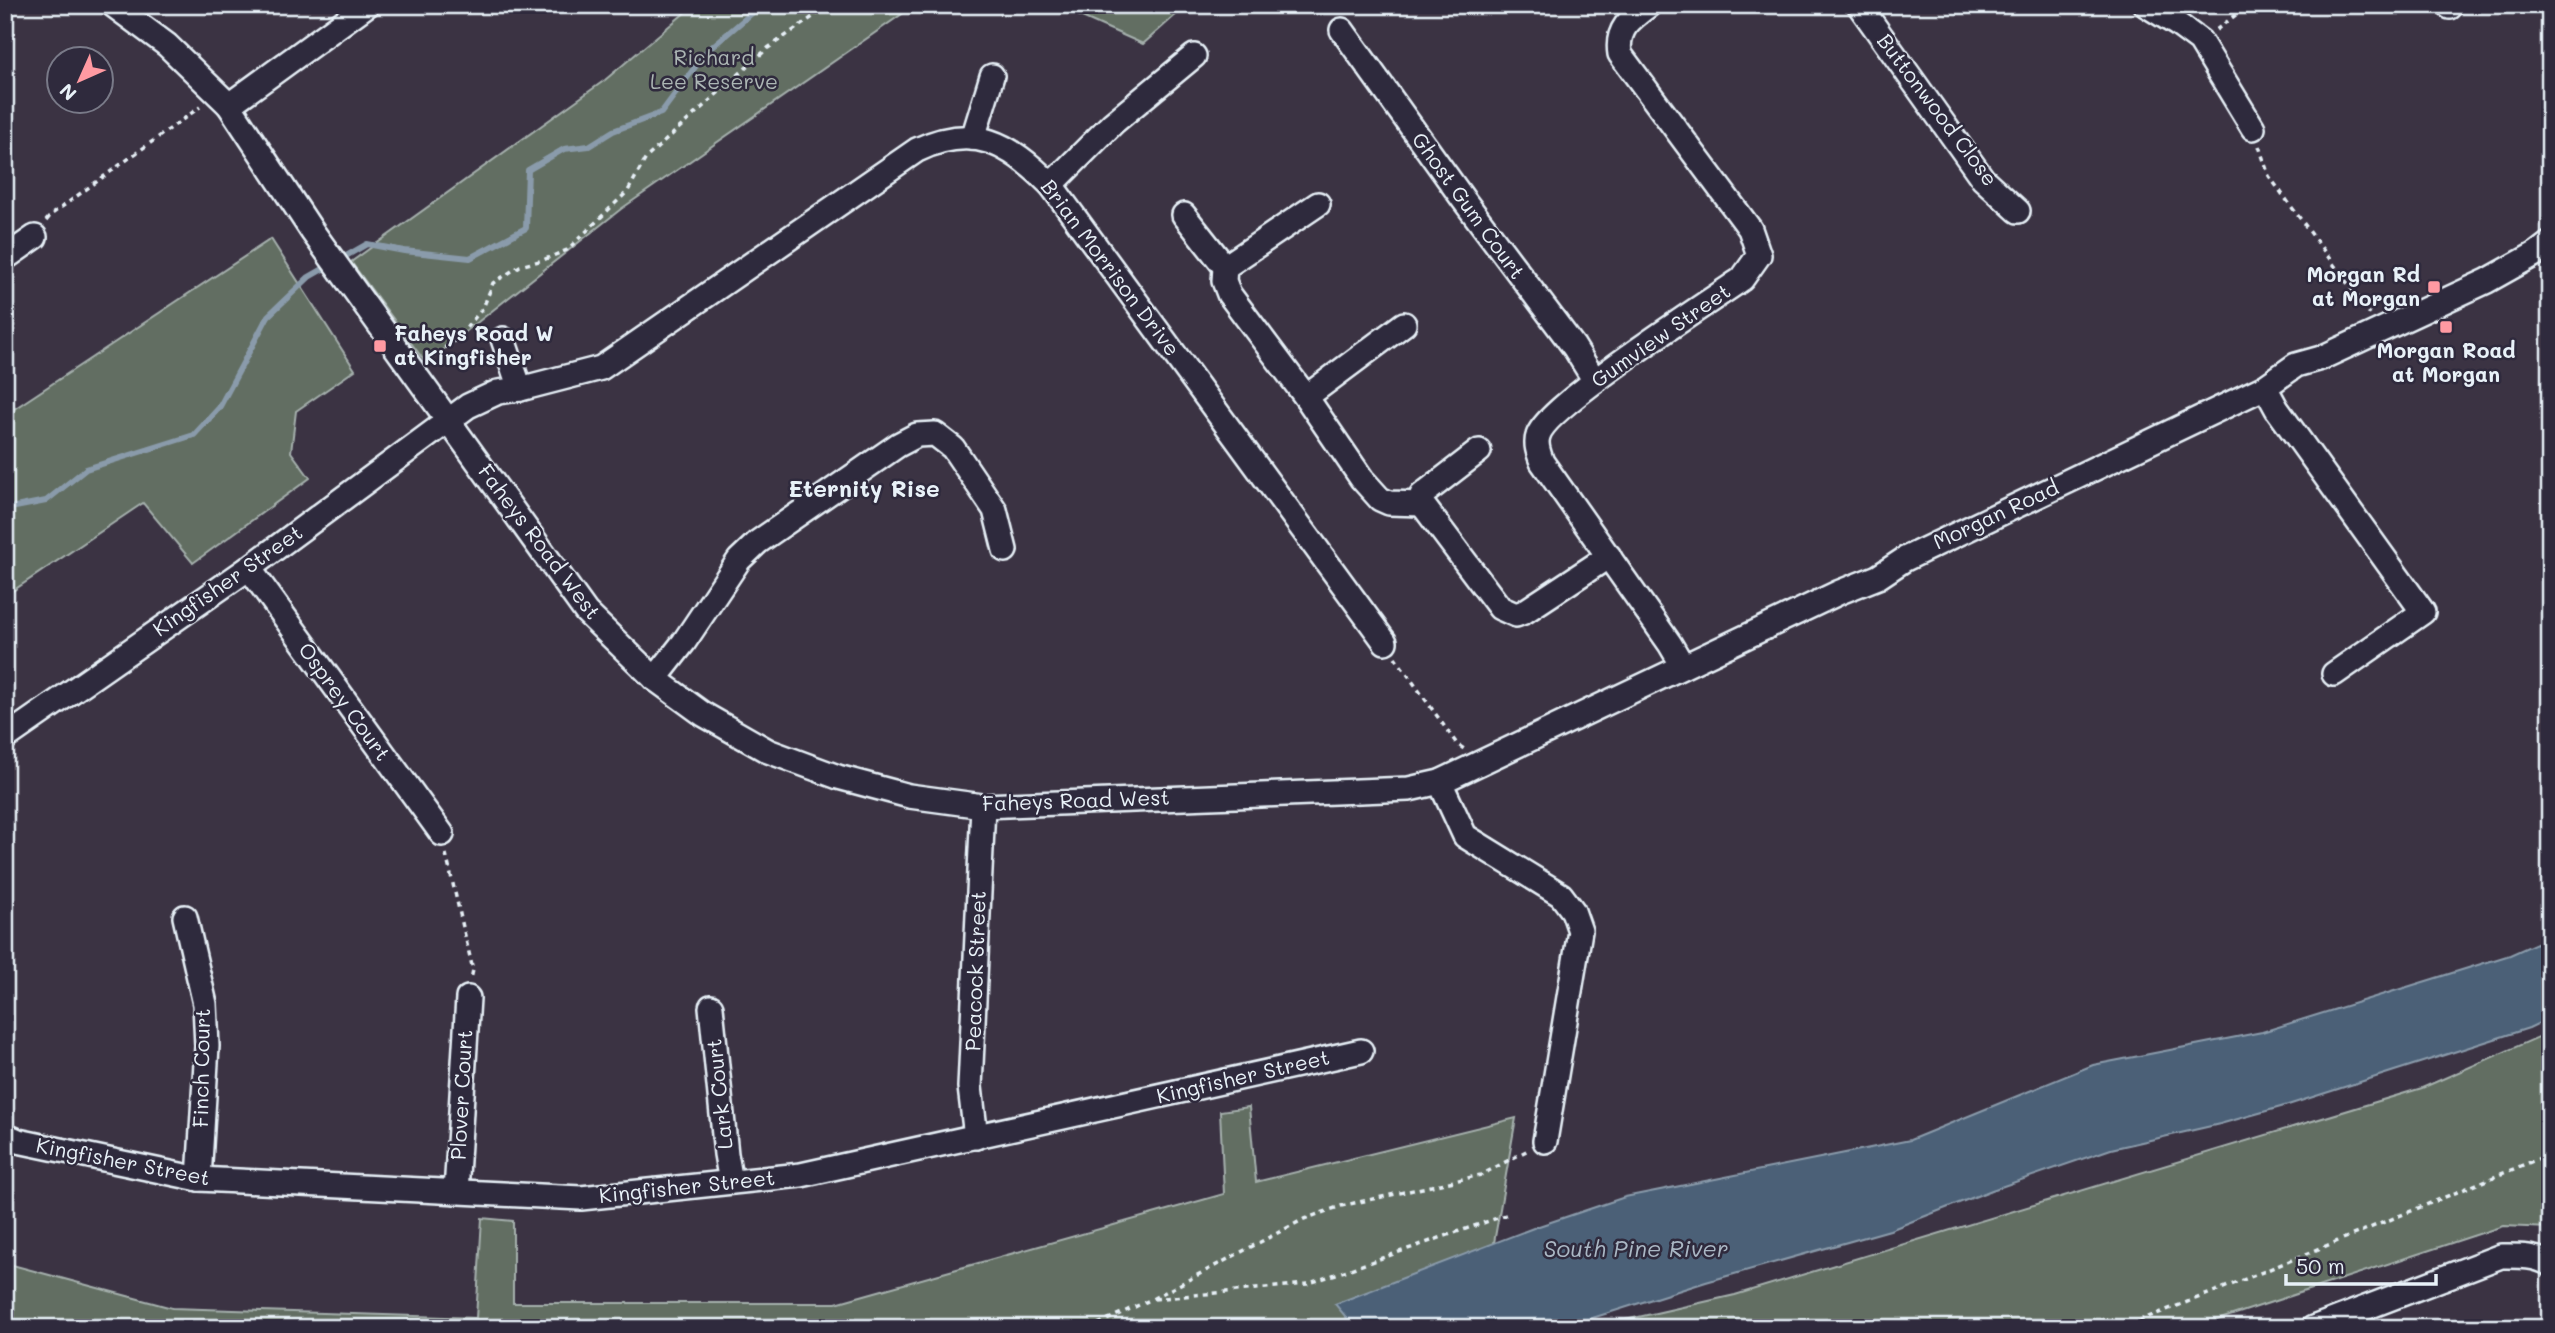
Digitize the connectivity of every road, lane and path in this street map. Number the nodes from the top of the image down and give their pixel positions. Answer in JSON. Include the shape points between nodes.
{"nodes":[{"id":1,"x":113,"y":5,"type":"edge"},
{"id":2,"x":367,"y":5,"type":"edge"},
{"id":3,"x":830,"y":5,"type":"edge"},
{"id":4,"x":1649,"y":5,"type":"edge"},
{"id":5,"x":1859,"y":5,"type":"edge"},
{"id":6,"x":2146,"y":5,"type":"edge"},
{"id":7,"x":2249,"y":5,"type":"edge"},
{"id":8,"x":1342,"y":30,"type":"dead end"},
{"id":9,"x":2200,"y":41,"type":"junction"},
{"id":10,"x":1194,"y":56,"type":"dead end"},
{"id":11,"x":992,"y":76,"type":"dead end"},
{"id":12,"x":229,"y":105,"type":"junction"},
{"id":13,"x":2253,"y":128,"type":"joint"},
{"id":14,"x":973,"y":138,"type":"junction"},
{"id":15,"x":1051,"y":185,"type":"junction"},
{"id":16,"x":1318,"y":204,"type":"dead end"},
{"id":17,"x":2018,"y":211,"type":"dead end"},
{"id":18,"x":1184,"y":215,"type":"dead end"},
{"id":19,"x":35,"y":237,"type":"joint"},
{"id":20,"x":2550,"y":243,"type":"edge"},
{"id":21,"x":5,"y":258,"type":"edge"},
{"id":22,"x":1224,"y":267,"type":"junction"},
{"id":23,"x":2373,"y":318,"type":"dead end"},
{"id":24,"x":1404,"y":324,"type":"dead end"},
{"id":25,"x":503,"y":339,"type":"dead end"},
{"id":26,"x":426,"y":360,"type":"dead end"},
{"id":27,"x":1595,"y":381,"type":"junction"},
{"id":28,"x":2265,"y":387,"type":"junction"},
{"id":29,"x":520,"y":389,"type":"junction"},
{"id":30,"x":1306,"y":397,"type":"junction"},
{"id":31,"x":449,"y":420,"type":"junction"},
{"id":32,"x":1479,"y":452,"type":"dead end"},
{"id":33,"x":1422,"y":504,"type":"junction"},
{"id":34,"x":1005,"y":550,"type":"dead end"},
{"id":35,"x":1609,"y":556,"type":"junction"},
{"id":36,"x":249,"y":568,"type":"junction"},
{"id":37,"x":1385,"y":642,"type":"joint"},
{"id":38,"x":1683,"y":666,"type":"junction"},
{"id":39,"x":2334,"y":674,"type":"dead end"},
{"id":40,"x":655,"y":678,"type":"junction"},
{"id":41,"x":5,"y":738,"type":"edge"},
{"id":42,"x":1468,"y":752,"type":"dead end"},
{"id":43,"x":1440,"y":782,"type":"junction"},
{"id":44,"x":983,"y":806,"type":"junction"},
{"id":45,"x":442,"y":834,"type":"joint"},
{"id":46,"x":184,"y":917,"type":"dead end"},
{"id":47,"x":468,"y":998,"type":"joint"},
{"id":48,"x":711,"y":1007,"type":"dead end"},
{"id":49,"x":1361,"y":1051,"type":"dead end"},
{"id":50,"x":5,"y":1135,"type":"edge"},
{"id":51,"x":976,"y":1137,"type":"junction"},
{"id":52,"x":1545,"y":1141,"type":"joint"},
{"id":53,"x":2550,"y":1154,"type":"edge"},
{"id":54,"x":199,"y":1179,"type":"junction"},
{"id":55,"x":732,"y":1182,"type":"junction"},
{"id":56,"x":456,"y":1192,"type":"junction"},
{"id":57,"x":1506,"y":1215,"type":"dead end"},
{"id":58,"x":2550,"y":1264,"type":"edge"},
{"id":59,"x":1152,"y":1300,"type":"junction"},
{"id":60,"x":1089,"y":1328,"type":"edge"},
{"id":61,"x":2120,"y":1328,"type":"edge"},
{"id":62,"x":2313,"y":1328,"type":"edge"}],
"edges":[{"from":1,"to":12,"type":"street","name":"Faheys Road West","via":[[167,45]]},
{"from":2,"to":12,"type":"street"},
{"from":3,"to":26,"type":"path","via":[[768,47],[646,158],[628,191],[567,250],[520,266],[494,283],[483,308],[456,340]]},
{"from":4,"to":27,"type":"street","name":"Gumview Street","via":[[1620,33],[1620,54],[1750,229],[1759,256],[1742,279]]},
{"from":5,"to":17,"type":"street","name":"Buttonwood Close","via":[[1983,179]]},
{"from":6,"to":9,"type":"street"},
{"from":7,"to":9,"type":"path"},
{"from":8,"to":27,"type":"street","name":"Ghost Gum Court"},
{"from":9,"to":13,"type":"street"},
{"from":10,"to":15,"type":"street","via":[[1113,123]]},
{"from":11,"to":14,"type":"street"},
{"from":12,"to":19,"type":"path","via":[[201,106],[52,214]]},
{"from":12,"to":31,"type":"street","name":"Faheys Road West","via":[[312,231]]},
{"from":13,"to":23,"type":"path","via":[[2269,176]]},
{"from":14,"to":15,"type":"street","name":"Brian Morrison Drive","via":[[1014,153]]},
{"from":14,"to":29,"type":"street","name":"Brian Morrison Drive","via":[[956,136],[917,150],[601,368]]},
{"from":15,"to":37,"type":"street","name":"Brian Morrison Drive"},
{"from":16,"to":22,"type":"street"},
{"from":18,"to":22,"type":"street"},
{"from":19,"to":21,"type":"street"},
{"from":20,"to":28,"type":"street","name":"Morgan Road","via":[[2487,281],[2296,366]]},
{"from":22,"to":30,"type":"street","via":[[1229,294]]},
{"from":24,"to":30,"type":"street"},
{"from":25,"to":29,"type":"street"},
{"from":27,"to":35,"type":"street","name":"Gumview Street","via":[[1545,423],[1537,447],[1542,462]]},
{"from":28,"to":38,"type":"street","name":"Morgan Road","via":[[1905,559],[1878,577]]},
{"from":28,"to":39,"type":"street","via":[[2423,612]]},
{"from":29,"to":31,"type":"street","name":"Brian Morrison Drive","via":[[484,396]]},
{"from":30,"to":33,"type":"street","via":[[1380,499]]},
{"from":31,"to":36,"type":"street","name":"Kingfisher Street"},
{"from":31,"to":40,"type":"street","name":"Faheys Road West","via":[[586,612]]},
{"from":32,"to":33,"type":"street","via":[[1422,495]]},
{"from":33,"to":35,"type":"street","via":[[1507,612],[1524,612]]},
{"from":34,"to":40,"type":"street","via":[[995,510],[953,448],[935,435],[917,435],[739,559]]},
{"from":35,"to":38,"type":"street","name":"Gumview Street"},
{"from":36,"to":41,"type":"street","name":"Kingfisher Street"},
{"from":36,"to":45,"type":"street","name":"Osprey Court"},
{"from":37,"to":42,"type":"path","via":[[1457,744]]},
{"from":38,"to":43,"type":"street","name":"Morgan Road"},
{"from":40,"to":44,"type":"street","name":"Faheys Road West","via":[[703,714],[780,755],[838,778],[909,796]]},
{"from":43,"to":44,"type":"street","name":"Faheys Road West","via":[[1409,789]]},
{"from":43,"to":52,"type":"street","via":[[1465,836],[1561,895],[1580,931]]},
{"from":44,"to":51,"type":"street","name":"Peacock Street","via":[[970,1087]]},
{"from":45,"to":47,"type":"path","via":[[473,970]]},
{"from":46,"to":54,"type":"street","name":"Finch Court","via":[[201,979],[206,1032]]},
{"from":47,"to":56,"type":"street","name":"Plover Court"},
{"from":48,"to":55,"type":"street","name":"Lark Court"},
{"from":49,"to":51,"type":"street","name":"Kingfisher Street"},
{"from":50,"to":54,"type":"street","name":"Kingfisher Street"},
{"from":51,"to":55,"type":"street","name":"Kingfisher Street","via":[[801,1175]]},
{"from":52,"to":59,"type":"path","via":[[1481,1175],[1341,1206],[1304,1219]]},
{"from":53,"to":61,"type":"path"},
{"from":54,"to":56,"type":"street","name":"Kingfisher Street"},
{"from":55,"to":56,"type":"street","name":"Kingfisher Street","via":[[582,1198]]},
{"from":57,"to":59,"type":"path","via":[[1307,1284]]},
{"from":58,"to":62,"type":"street","via":[[2522,1255],[2501,1256]]},
{"from":59,"to":60,"type":"path"}]}
